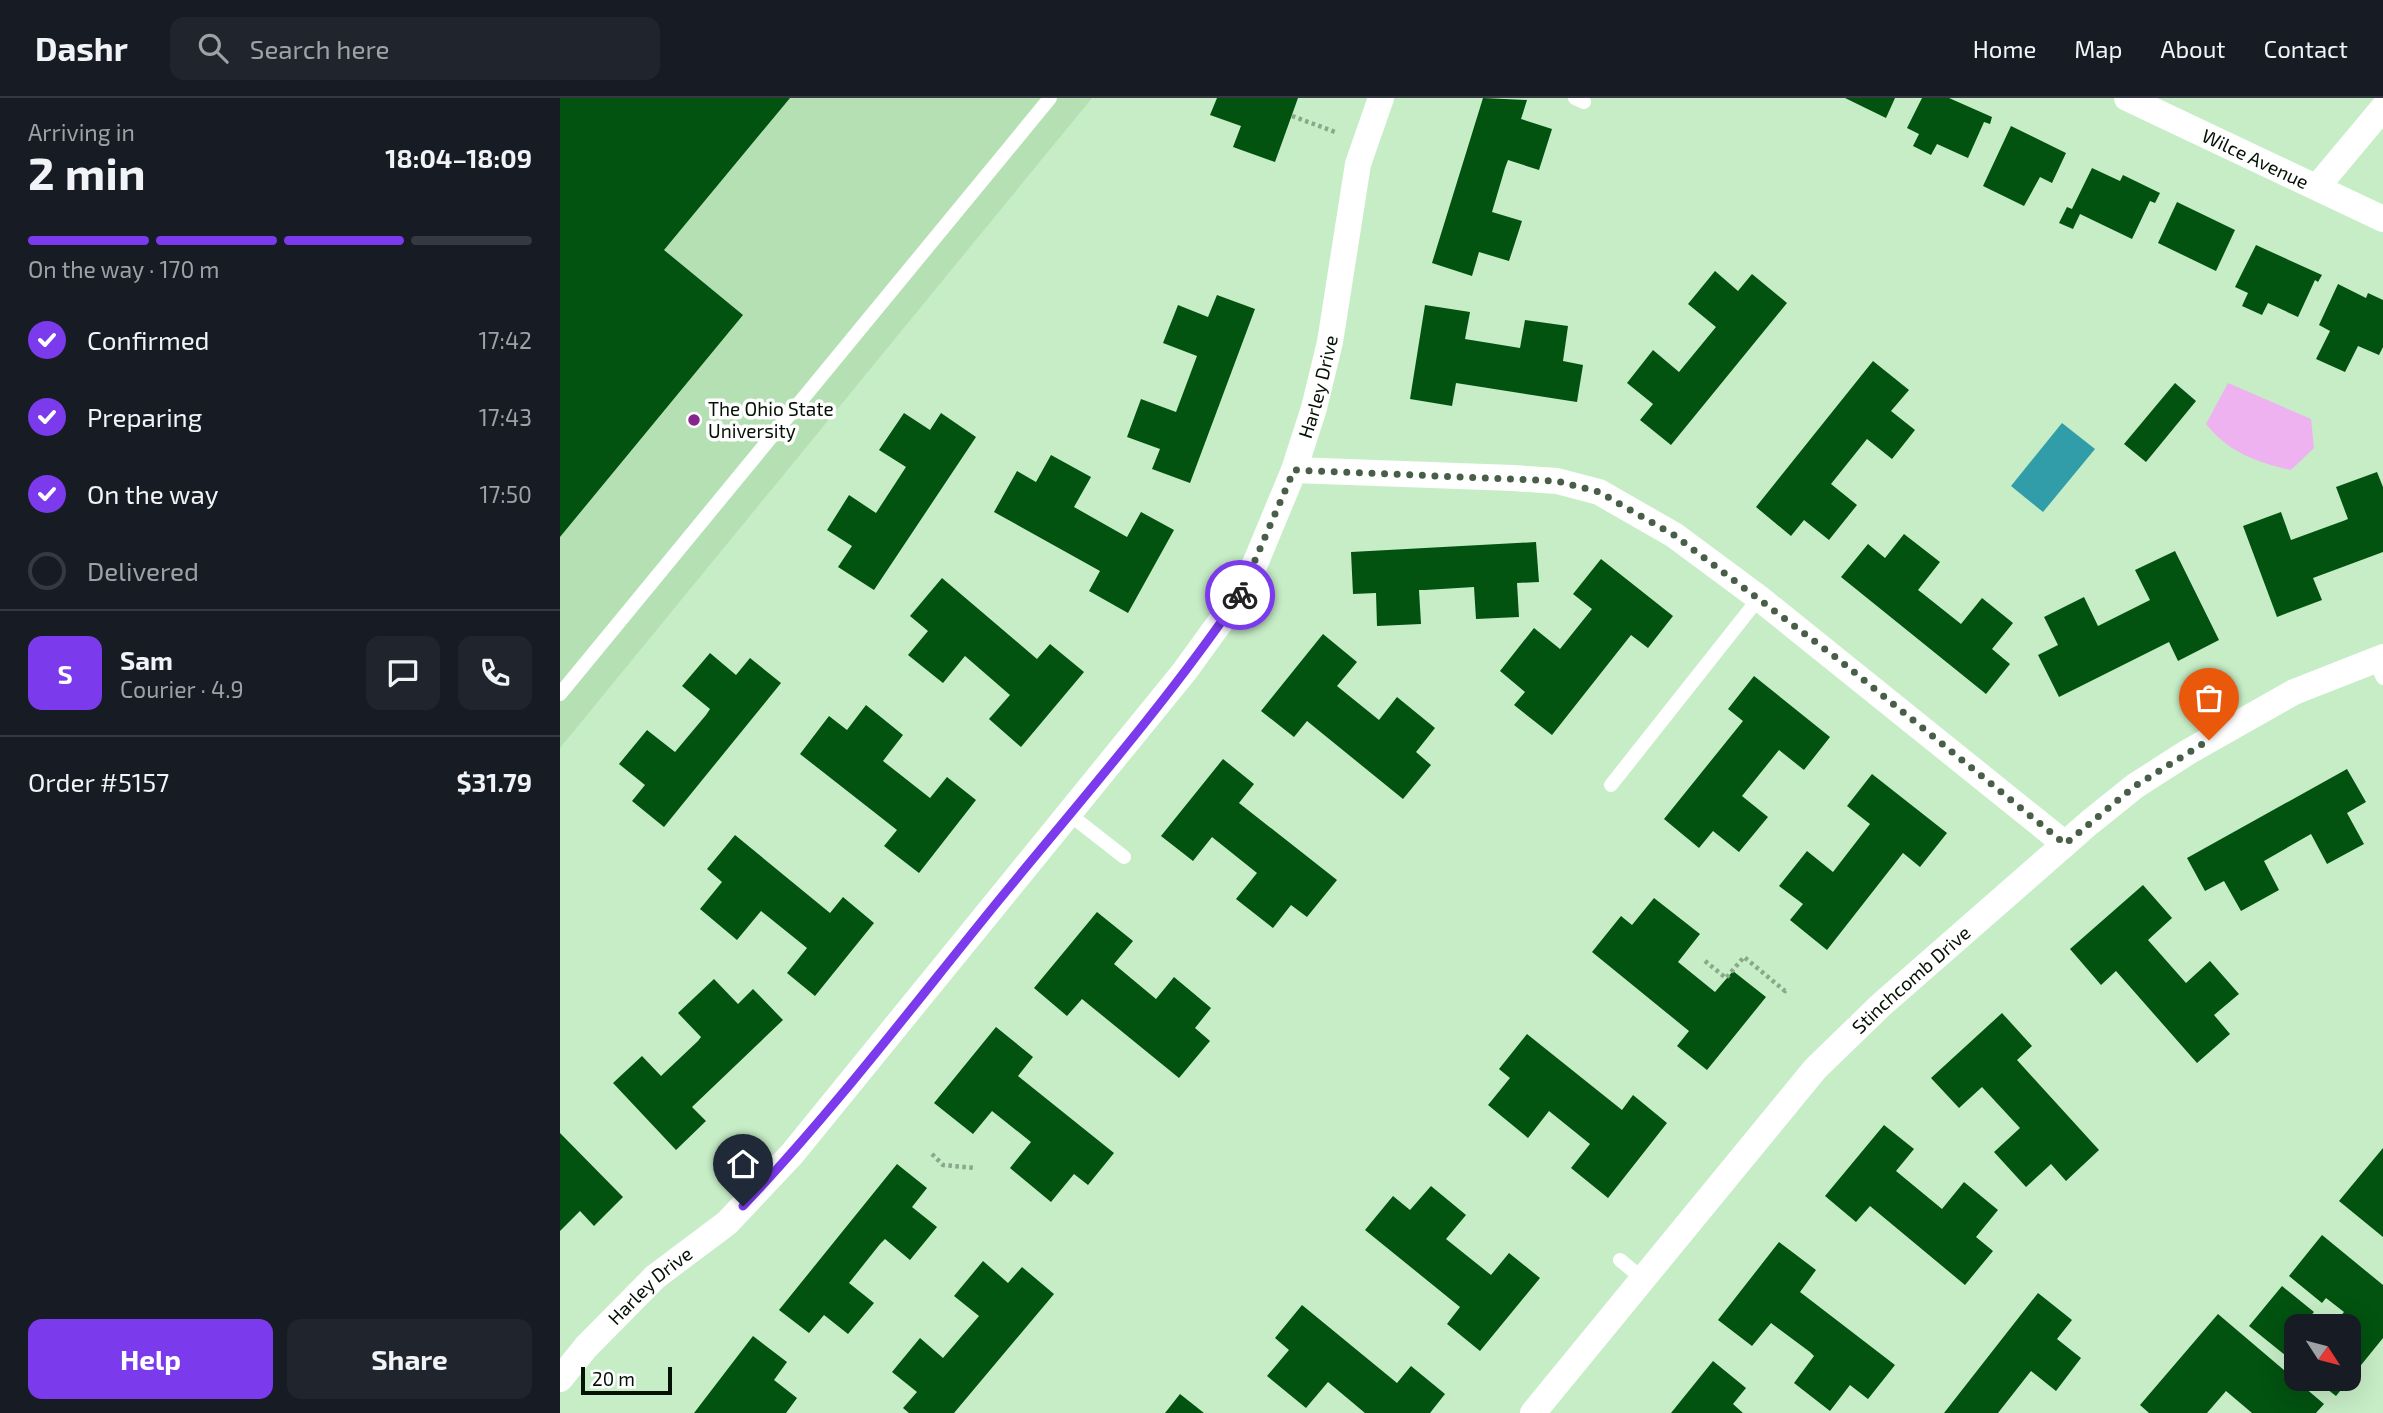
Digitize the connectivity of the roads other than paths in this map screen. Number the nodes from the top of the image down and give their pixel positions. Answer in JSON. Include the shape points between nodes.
{"nodes":[{"id":1,"x":1050,"y":98,"type":"edge"},
{"id":2,"x":1381,"y":98,"type":"edge"},
{"id":3,"x":2127,"y":98,"type":"edge"},
{"id":4,"x":2383,"y":108,"type":"edge"},
{"id":5,"x":2317,"y":187,"type":"junction"},
{"id":6,"x":2383,"y":219,"type":"edge"},
{"id":7,"x":1294,"y":470,"type":"junction"},
{"id":8,"x":1759,"y":598,"type":"junction"},
{"id":9,"x":2380,"y":665,"type":"edge"},
{"id":10,"x":560,"y":694,"type":"edge"},
{"id":11,"x":1611,"y":785,"type":"dead end"},
{"id":12,"x":1069,"y":814,"type":"junction"},
{"id":13,"x":2065,"y":844,"type":"junction"},
{"id":14,"x":1124,"y":857,"type":"dead end"},
{"id":15,"x":1620,"y":1260,"type":"dead end"},
{"id":16,"x":1643,"y":1279,"type":"junction"},
{"id":17,"x":560,"y":1379,"type":"edge"},
{"id":18,"x":1533,"y":1413,"type":"edge"}],
"edges":[{"from":1,"to":10,"type":"lane"},
{"from":2,"to":7,"type":"street","name":"Harley Drive","via":[[1358,164],[1330,342]]},
{"from":3,"to":5,"type":"street","name":"Wilce Avenue"},
{"from":4,"to":5,"type":"street"},
{"from":5,"to":6,"type":"street","name":"Wilce Avenue"},
{"from":7,"to":8,"type":"street","via":[[1557,481],[1599,492],[1674,535]]},
{"from":7,"to":12,"type":"street","name":"Harley Drive","via":[[1245,588],[1192,662]]},
{"from":8,"to":11,"type":"lane"},
{"from":8,"to":13,"type":"street"},
{"from":9,"to":13,"type":"street","name":"Stinchcomb Drive","via":[[2294,692],[2188,752],[2135,786]]},
{"from":12,"to":14,"type":"lane"},
{"from":12,"to":17,"type":"street","name":"Harley Drive","via":[[792,1154],[727,1223],[655,1277]]},
{"from":13,"to":16,"type":"street","name":"Stinchcomb Drive","via":[[1815,1069]]},
{"from":15,"to":16,"type":"lane"},
{"from":16,"to":18,"type":"street","name":"Stinchcomb Drive"}]}
